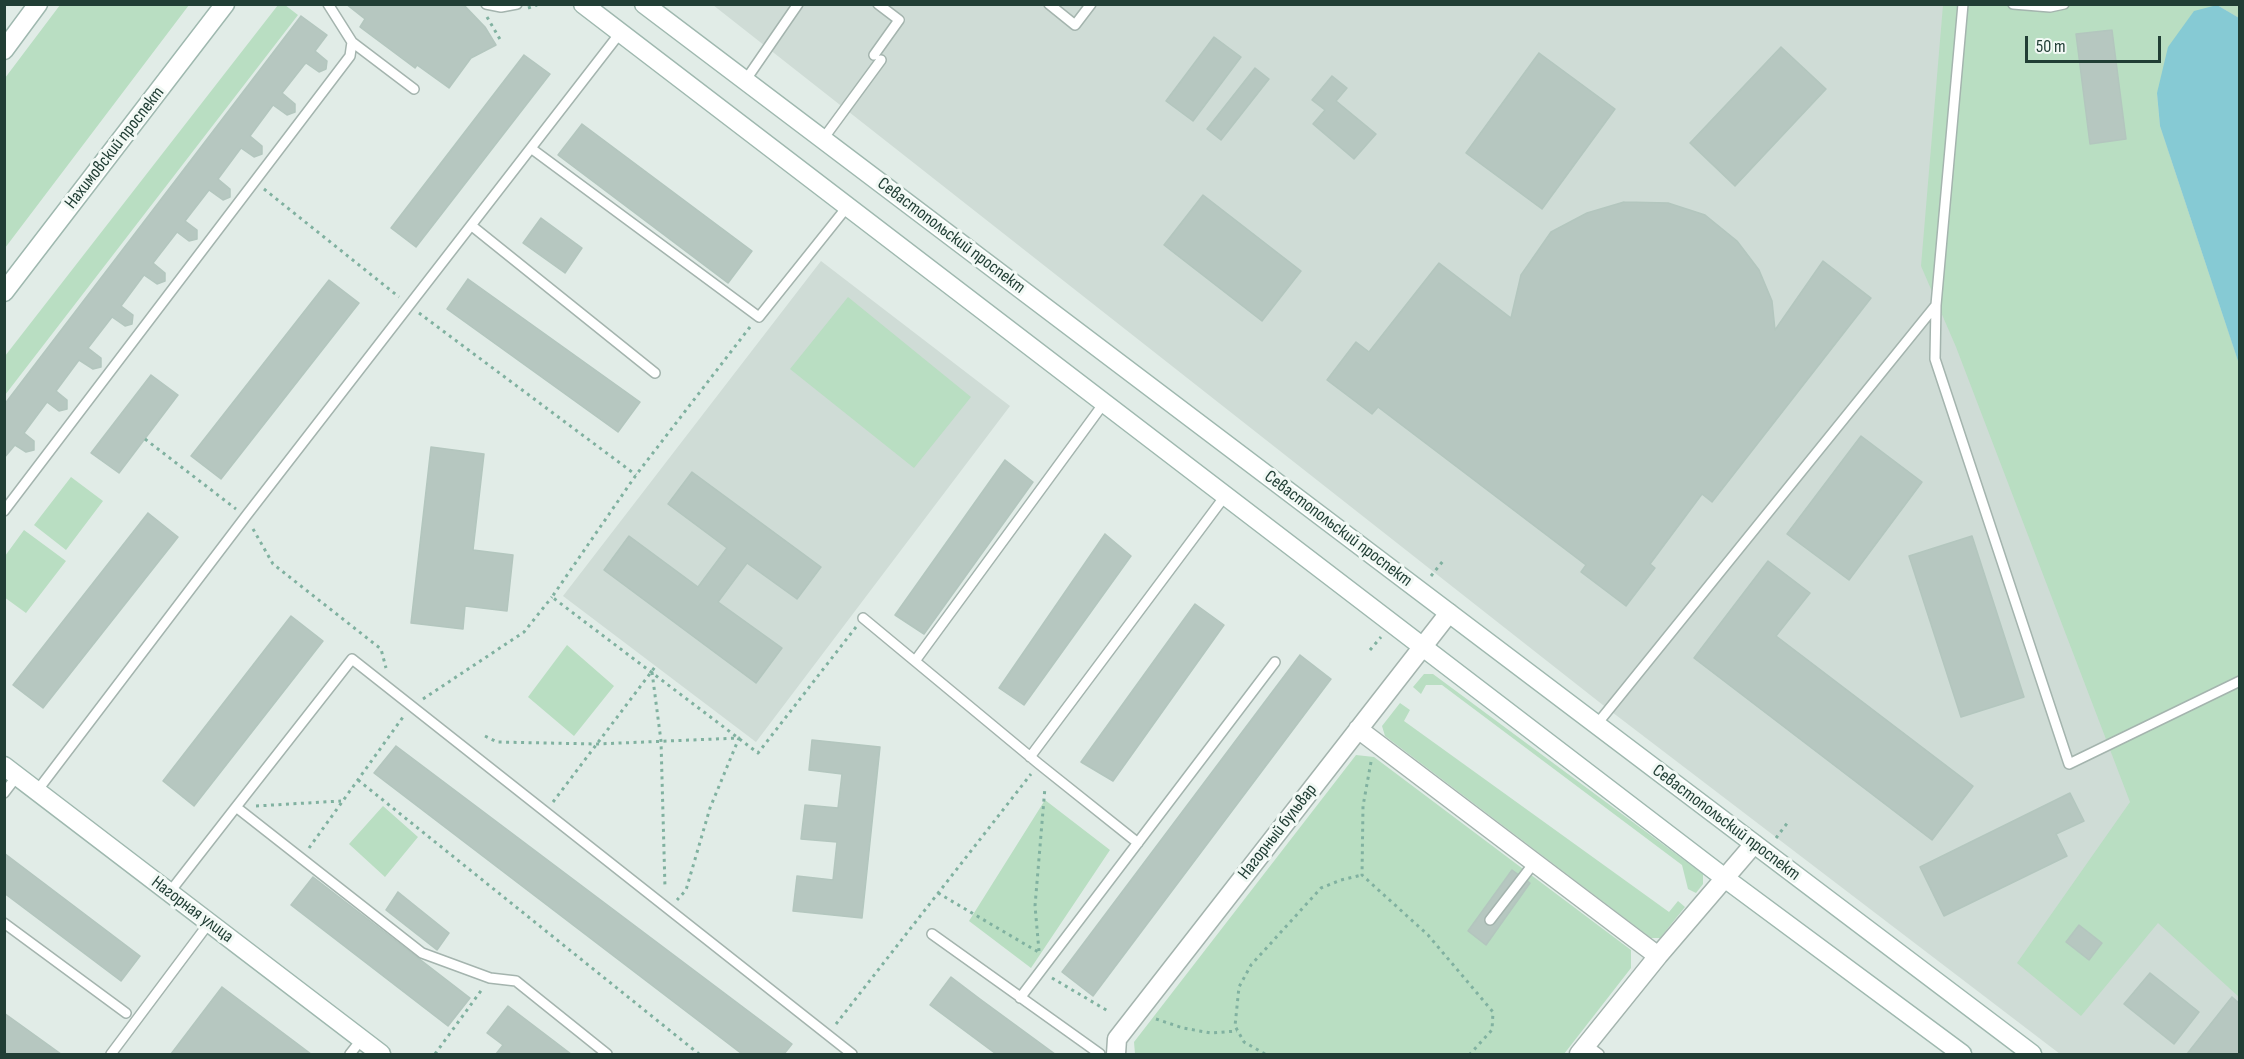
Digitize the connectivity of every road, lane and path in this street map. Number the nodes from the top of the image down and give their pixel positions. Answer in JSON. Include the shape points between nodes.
{"nodes":[{"id":1,"x":38,"y":4,"type":"edge"},
{"id":2,"x":225,"y":4,"type":"edge"},
{"id":3,"x":328,"y":4,"type":"edge"},
{"id":4,"x":517,"y":4,"type":"edge"},
{"id":5,"x":583,"y":4,"type":"edge"},
{"id":6,"x":645,"y":4,"type":"edge"},
{"id":7,"x":798,"y":4,"type":"edge"},
{"id":8,"x":1049,"y":4,"type":"edge"},
{"id":9,"x":1091,"y":4,"type":"edge"},
{"id":10,"x":1963,"y":4,"type":"edge"},
{"id":11,"x":2013,"y":4,"type":"edge"},
{"id":12,"x":2064,"y":4,"type":"edge"},
{"id":13,"x":881,"y":5,"type":"edge"},
{"id":14,"x":484,"y":8,"type":"edge"},
{"id":15,"x":620,"y":33,"type":"junction"},
{"id":16,"x":501,"y":41,"type":"dead end"},
{"id":17,"x":352,"y":42,"type":"junction"},
{"id":18,"x":4,"y":50,"type":"edge"},
{"id":19,"x":745,"y":81,"type":"junction"},
{"id":20,"x":414,"y":89,"type":"dead end"},
{"id":21,"x":823,"y":139,"type":"junction"},
{"id":22,"x":532,"y":149,"type":"junction"},
{"id":23,"x":254,"y":182,"type":"junction"},
{"id":24,"x":847,"y":207,"type":"junction"},
{"id":25,"x":472,"y":226,"type":"junction"},
{"id":26,"x":4,"y":292,"type":"edge"},
{"id":27,"x":1936,"y":305,"type":"junction"},
{"id":28,"x":410,"y":306,"type":"junction"},
{"id":29,"x":759,"y":316,"type":"junction"},
{"id":30,"x":656,"y":374,"type":"dead end"},
{"id":31,"x":1104,"y":403,"type":"junction"},
{"id":32,"x":144,"y":439,"type":"dead end"},
{"id":33,"x":636,"y":475,"type":"junction"},
{"id":34,"x":1225,"y":496,"type":"junction"},
{"id":35,"x":4,"y":511,"type":"edge"},
{"id":36,"x":246,"y":516,"type":"junction"},
{"id":37,"x":552,"y":597,"type":"junction"},
{"id":38,"x":1449,"y":613,"type":"junction"},
{"id":39,"x":863,"y":618,"type":"joint"},
{"id":40,"x":1423,"y":647,"type":"junction"},
{"id":41,"x":915,"y":661,"type":"junction"},
{"id":42,"x":1275,"y":662,"type":"dead end"},
{"id":43,"x":655,"y":667,"type":"dead end"},
{"id":44,"x":651,"y":672,"type":"junction"},
{"id":45,"x":2240,"y":681,"type":"edge"},
{"id":46,"x":393,"y":693,"type":"junction"},
{"id":47,"x":411,"y":707,"type":"junction"},
{"id":48,"x":1597,"y":724,"type":"junction"},
{"id":49,"x":1358,"y":729,"type":"junction"},
{"id":50,"x":485,"y":736,"type":"dead end"},
{"id":51,"x":739,"y":738,"type":"junction"},
{"id":52,"x":661,"y":741,"type":"junction"},
{"id":53,"x":597,"y":744,"type":"junction"},
{"id":54,"x":1030,"y":757,"type":"junction"},
{"id":55,"x":1371,"y":762,"type":"dead end"},
{"id":56,"x":1039,"y":764,"type":"junction"},
{"id":57,"x":1047,"y":770,"type":"junction"},
{"id":58,"x":11,"y":771,"type":"edge"},
{"id":59,"x":358,"y":780,"type":"junction"},
{"id":60,"x":37,"y":791,"type":"junction"},
{"id":61,"x":4,"y":794,"type":"edge"},
{"id":62,"x":341,"y":801,"type":"junction"},
{"id":63,"x":236,"y":807,"type":"junction"},
{"id":64,"x":545,"y":813,"type":"junction"},
{"id":65,"x":1138,"y":843,"type":"junction"},
{"id":66,"x":1754,"y":844,"type":"junction"},
{"id":67,"x":302,"y":859,"type":"junction"},
{"id":68,"x":1534,"y":862,"type":"junction"},
{"id":69,"x":1362,"y":875,"type":"junction"},
{"id":70,"x":1726,"y":879,"type":"junction"},
{"id":71,"x":169,"y":892,"type":"junction"},
{"id":72,"x":938,"y":893,"type":"junction"},
{"id":73,"x":667,"y":909,"type":"junction"},
{"id":74,"x":1490,"y":920,"type":"dead end"},
{"id":75,"x":4,"y":923,"type":"edge"},
{"id":76,"x":208,"y":923,"type":"junction"},
{"id":77,"x":932,"y":934,"type":"dead end"},
{"id":78,"x":1039,"y":952,"type":"junction"},
{"id":79,"x":1658,"y":956,"type":"junction"},
{"id":80,"x":1041,"y":971,"type":"junction"},
{"id":81,"x":490,"y":978,"type":"junction"},
{"id":82,"x":1020,"y":998,"type":"junction"},
{"id":83,"x":1108,"y":1011,"type":"dead end"},
{"id":84,"x":126,"y":1013,"type":"dead end"},
{"id":85,"x":1155,"y":1018,"type":"dead end"},
{"id":86,"x":1237,"y":1031,"type":"junction"},
{"id":87,"x":827,"y":1035,"type":"junction"},
{"id":88,"x":356,"y":1047,"type":"edge"},
{"id":89,"x":1588,"y":1051,"type":"edge"},
{"id":90,"x":111,"y":1054,"type":"edge"},
{"id":91,"x":381,"y":1054,"type":"edge"},
{"id":92,"x":435,"y":1054,"type":"edge"},
{"id":93,"x":608,"y":1054,"type":"edge"},
{"id":94,"x":699,"y":1054,"type":"edge"},
{"id":95,"x":852,"y":1054,"type":"edge"},
{"id":96,"x":1100,"y":1054,"type":"edge"},
{"id":97,"x":1116,"y":1054,"type":"edge"},
{"id":98,"x":1265,"y":1054,"type":"edge"},
{"id":99,"x":1470,"y":1054,"type":"edge"},
{"id":100,"x":1962,"y":1054,"type":"edge"},
{"id":101,"x":2031,"y":1054,"type":"edge"}],
"edges":[{"from":1,"to":18,"type":"main road"},
{"from":2,"to":26,"type":"main road","name":"Нахимовский проспект"},
{"from":3,"to":17,"type":"lane"},
{"from":4,"to":14,"type":"lane"},
{"from":5,"to":15,"type":"main road"},
{"from":6,"to":19,"type":"main road","name":"Севастопольский проспект"},
{"from":7,"to":19,"type":"lane"},
{"from":8,"to":9,"type":"lane","via":[[1075,25]]},
{"from":10,"to":27,"type":"lane"},
{"from":11,"to":12,"type":"lane"},
{"from":13,"to":21,"type":"lane","via":[[899,20]]},
{"from":14,"to":16,"type":"path"},
{"from":15,"to":22,"type":"lane"},
{"from":15,"to":24,"type":"main road"},
{"from":17,"to":20,"type":"lane"},
{"from":17,"to":23,"type":"lane","via":[[350,56]]},
{"from":19,"to":21,"type":"main road","name":"Севастопольский проспект"},
{"from":21,"to":38,"type":"main road","name":"Севастопольский проспект"},
{"from":22,"to":25,"type":"lane"},
{"from":22,"to":29,"type":"lane"},
{"from":23,"to":28,"type":"path"},
{"from":23,"to":35,"type":"lane"},
{"from":24,"to":29,"type":"lane"},
{"from":24,"to":31,"type":"main road"},
{"from":25,"to":28,"type":"lane"},
{"from":25,"to":30,"type":"lane"},
{"from":27,"to":45,"type":"lane","via":[[1935,359],[2069,764]]},
{"from":27,"to":48,"type":"lane"},
{"from":28,"to":33,"type":"path"},
{"from":28,"to":36,"type":"lane"},
{"from":29,"to":33,"type":"path"},
{"from":31,"to":34,"type":"main road"},
{"from":31,"to":41,"type":"lane"},
{"from":32,"to":36,"type":"path"},
{"from":33,"to":37,"type":"path"},
{"from":34,"to":40,"type":"main road"},
{"from":34,"to":54,"type":"lane"},
{"from":36,"to":46,"type":"path","via":[[273,564],[381,649]]},
{"from":36,"to":60,"type":"lane"},
{"from":37,"to":44,"type":"path"},
{"from":37,"to":47,"type":"path","via":[[524,632]]},
{"from":38,"to":40,"type":"main road","name":"Нагорный бульвар"},
{"from":38,"to":48,"type":"main road","name":"Севастопольский проспект"},
{"from":39,"to":41,"type":"lane"},
{"from":39,"to":51,"type":"path","via":[[758,753]]},
{"from":40,"to":49,"type":"main road","name":"Нагорный бульвар"},
{"from":40,"to":70,"type":"main road"},
{"from":41,"to":54,"type":"lane"},
{"from":42,"to":65,"type":"lane"},
{"from":43,"to":44,"type":"path"},
{"from":44,"to":51,"type":"path"},
{"from":44,"to":52,"type":"path"},
{"from":44,"to":53,"type":"path"},
{"from":46,"to":47,"type":"lane"},
{"from":46,"to":63,"type":"lane","via":[[352,660]]},
{"from":47,"to":59,"type":"path"},
{"from":47,"to":64,"type":"lane"},
{"from":48,"to":66,"type":"main road","name":"Севастопольский проспект"},
{"from":49,"to":68,"type":"main road"},
{"from":49,"to":97,"type":"main road","name":"Нагорный бульвар","via":[[1117,1039]]},
{"from":50,"to":53,"type":"path","via":[[497,742]]},
{"from":51,"to":52,"type":"path"},
{"from":51,"to":73,"type":"path","via":[[710,808],[686,890]]},
{"from":52,"to":53,"type":"path"},
{"from":52,"to":73,"type":"path"},
{"from":53,"to":64,"type":"path"},
{"from":54,"to":56,"type":"lane"},
{"from":55,"to":69,"type":"path","via":[[1363,806]]},
{"from":56,"to":57,"type":"lane"},
{"from":56,"to":72,"type":"path"},
{"from":57,"to":65,"type":"lane"},
{"from":57,"to":78,"type":"path","via":[[1035,906]]},
{"from":58,"to":60,"type":"main road","name":"Нагорная улица"},
{"from":58,"to":61,"type":"lane"},
{"from":59,"to":62,"type":"path"},
{"from":59,"to":94,"type":"path"},
{"from":60,"to":71,"type":"main road","name":"Нагорная улица"},
{"from":62,"to":63,"type":"path"},
{"from":62,"to":67,"type":"path"},
{"from":63,"to":67,"type":"lane"},
{"from":63,"to":71,"type":"lane"},
{"from":64,"to":73,"type":"lane"},
{"from":65,"to":80,"type":"lane"},
{"from":66,"to":70,"type":"main road"},
{"from":66,"to":101,"type":"main road","name":"Севастопольский проспект"},
{"from":67,"to":81,"type":"lane","via":[[422,953]]},
{"from":68,"to":74,"type":"lane"},
{"from":68,"to":79,"type":"main road"},
{"from":69,"to":86,"type":"path","via":[[1321,888],[1251,965],[1239,987]]},
{"from":69,"to":99,"type":"path","via":[[1428,935],[1493,1012],[1492,1030]]},
{"from":70,"to":79,"type":"main road"},
{"from":70,"to":100,"type":"main road"},
{"from":71,"to":76,"type":"main road","name":"Нагорная улица"},
{"from":72,"to":78,"type":"path"},
{"from":72,"to":87,"type":"path"},
{"from":73,"to":87,"type":"lane"},
{"from":75,"to":84,"type":"lane"},
{"from":76,"to":88,"type":"main road","name":"Нагорная улица"},
{"from":76,"to":90,"type":"lane"},
{"from":77,"to":82,"type":"lane"},
{"from":78,"to":80,"type":"path"},
{"from":79,"to":89,"type":"main road"},
{"from":80,"to":82,"type":"lane"},
{"from":80,"to":83,"type":"path"},
{"from":81,"to":92,"type":"path"},
{"from":81,"to":93,"type":"lane","via":[[516,981]]},
{"from":82,"to":96,"type":"lane"},
{"from":85,"to":86,"type":"path","via":[[1211,1033]]},
{"from":86,"to":98,"type":"path","via":[[1244,1042]]},
{"from":87,"to":95,"type":"lane"},
{"from":88,"to":91,"type":"main road","name":"Нагорная улица"}]}
